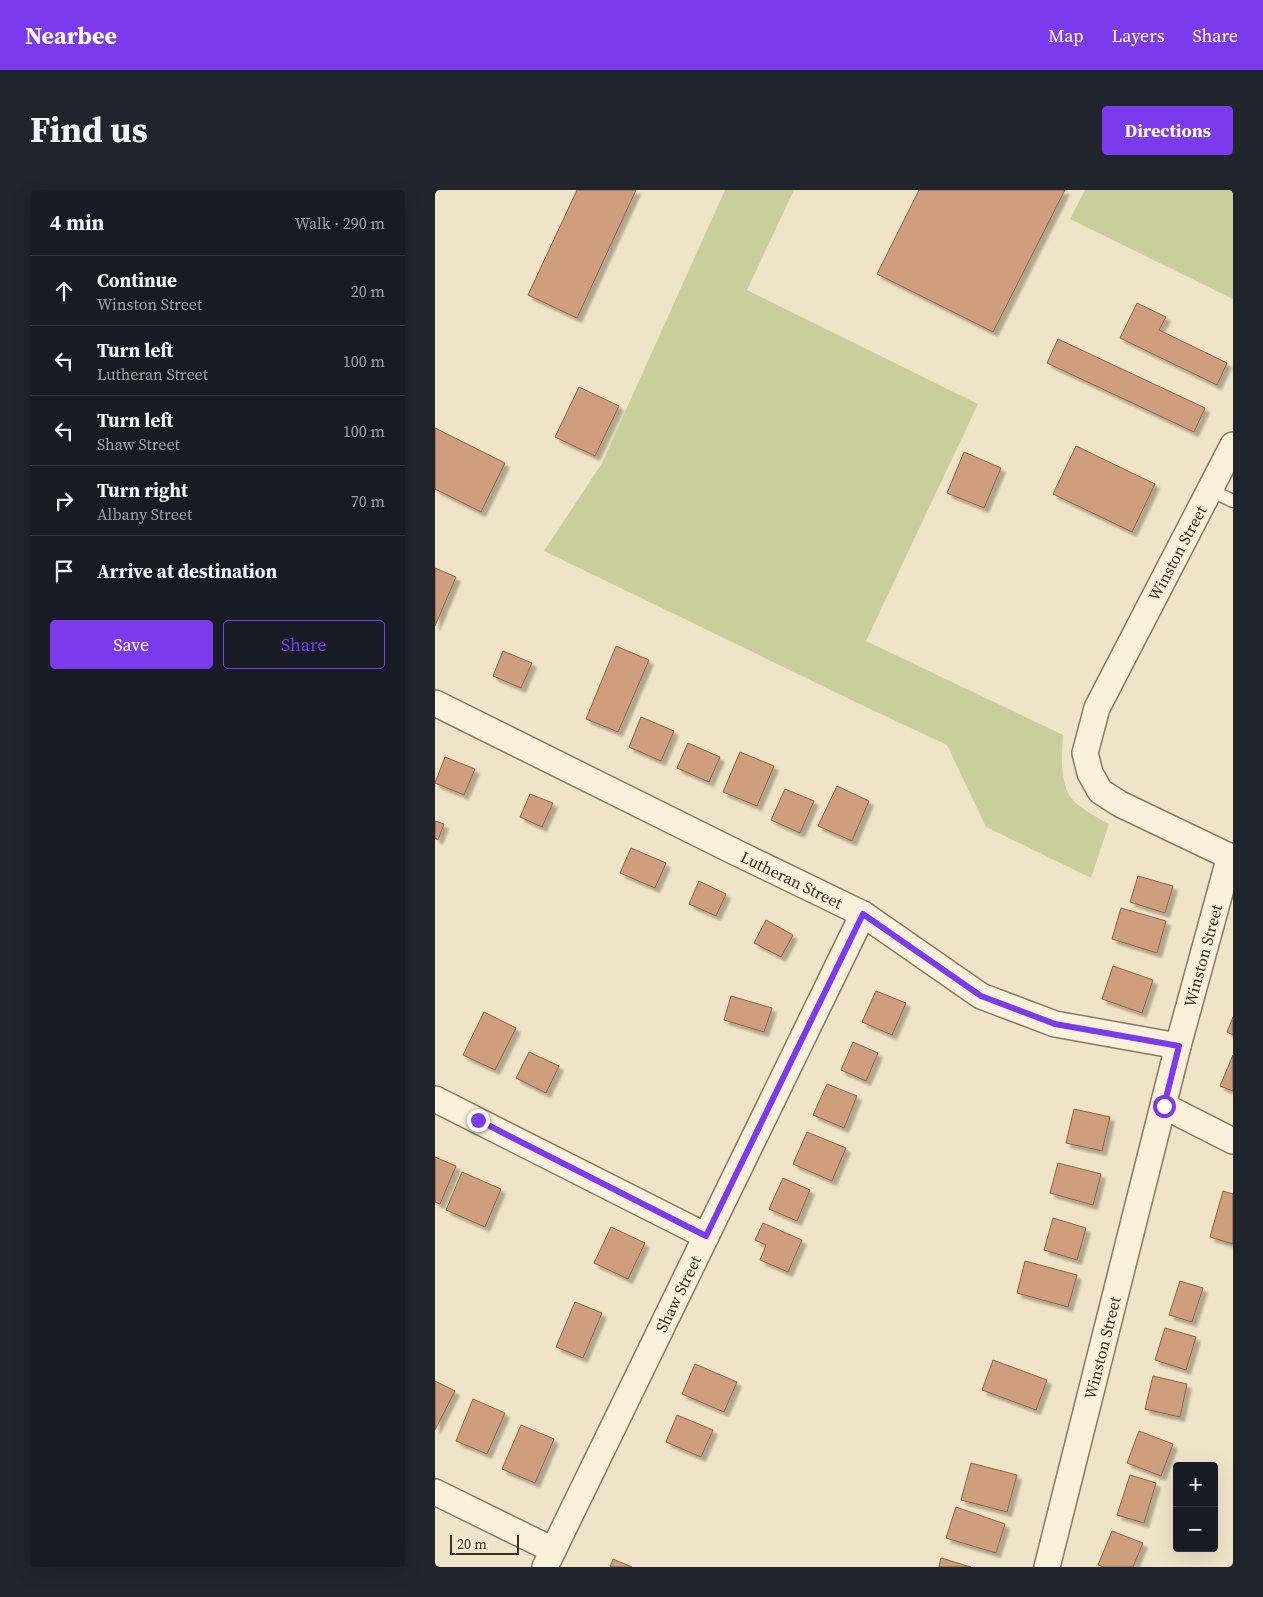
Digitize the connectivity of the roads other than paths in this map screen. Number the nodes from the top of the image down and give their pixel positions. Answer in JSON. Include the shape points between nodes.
{"nodes":[{"id":1,"x":1233,"y":445,"type":"edge"},
{"id":2,"x":1210,"y":490,"type":"junction"},
{"id":3,"x":1233,"y":501,"type":"edge"},
{"id":4,"x":435,"y":703,"type":"edge"},
{"id":5,"x":1231,"y":857,"type":"edge"},
{"id":6,"x":863,"y":914,"type":"junction"},
{"id":7,"x":1179,"y":1046,"type":"junction"},
{"id":8,"x":435,"y":1098,"type":"edge"},
{"id":9,"x":1164,"y":1106,"type":"junction"},
{"id":10,"x":1233,"y":1141,"type":"edge"},
{"id":11,"x":706,"y":1236,"type":"junction"},
{"id":12,"x":435,"y":1492,"type":"edge"},
{"id":13,"x":549,"y":1559,"type":"edge"},
{"id":14,"x":1047,"y":1567,"type":"edge"}],
"edges":[{"from":1,"to":2,"type":"street","name":"Winston Street"},
{"from":2,"to":3,"type":"lane"},
{"from":2,"to":5,"type":"street","name":"Winston Street","via":[[1097,708],[1085,753],[1089,773],[1100,791],[1120,804]]},
{"from":4,"to":6,"type":"street","name":"Lutheran Street"},
{"from":5,"to":7,"type":"street","name":"Winston Street"},
{"from":6,"to":7,"type":"street","name":"Lutheran Street","via":[[981,996],[1055,1024]]},
{"from":6,"to":11,"type":"street","name":"Shaw Street"},
{"from":7,"to":9,"type":"street","name":"Winston Street"},
{"from":8,"to":11,"type":"street"},
{"from":9,"to":10,"type":"street"},
{"from":9,"to":14,"type":"street","name":"Winston Street"},
{"from":11,"to":13,"type":"street","name":"Shaw Street"},
{"from":12,"to":13,"type":"street"}]}
